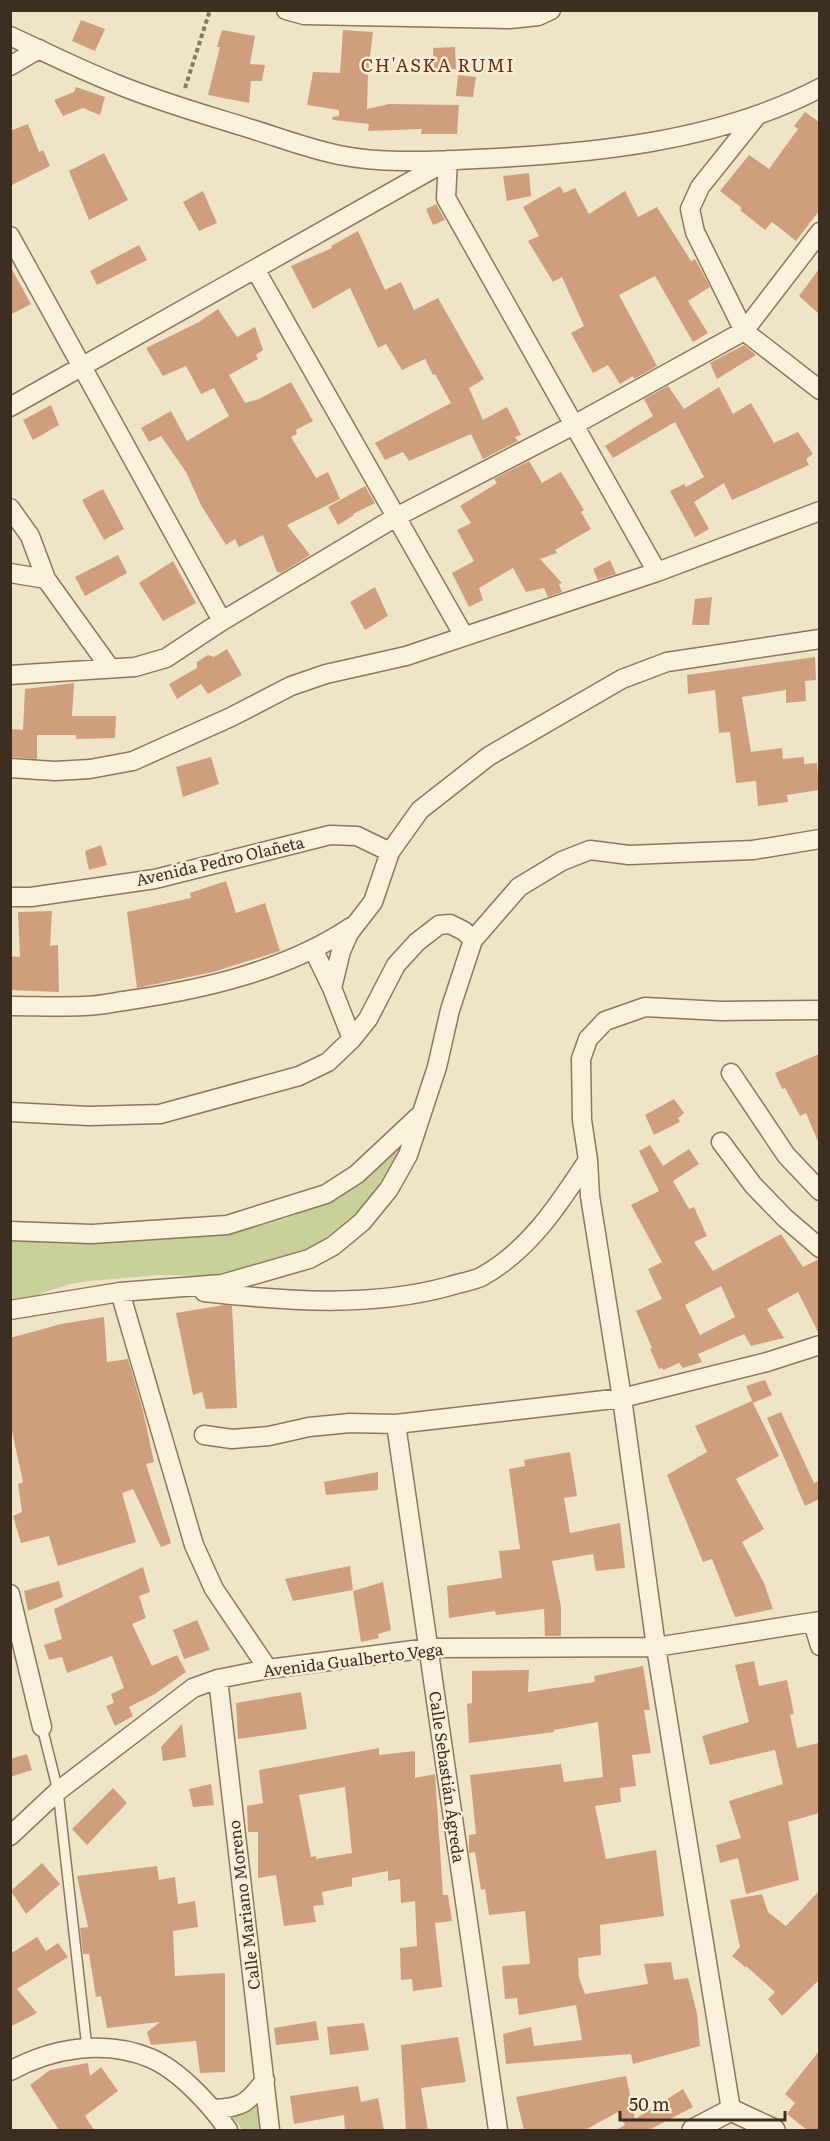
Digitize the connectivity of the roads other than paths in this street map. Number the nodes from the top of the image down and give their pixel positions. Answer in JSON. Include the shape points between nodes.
{"nodes":[{"id":1,"x":286,"y":10,"type":"edge"},
{"id":2,"x":550,"y":10,"type":"edge"},
{"id":3,"x":10,"y":36,"type":"edge"},
{"id":4,"x":39,"y":49,"type":"junction"},
{"id":5,"x":10,"y":66,"type":"edge"},
{"id":6,"x":819,"y":88,"type":"edge"},
{"id":7,"x":756,"y":117,"type":"junction"},
{"id":8,"x":448,"y":160,"type":"junction"},
{"id":9,"x":819,"y":232,"type":"edge"},
{"id":10,"x":10,"y":236,"type":"edge"},
{"id":11,"x":255,"y":269,"type":"junction"},
{"id":12,"x":744,"y":331,"type":"junction"},
{"id":13,"x":82,"y":365,"type":"junction"},
{"id":14,"x":819,"y":390,"type":"edge"},
{"id":15,"x":10,"y":407,"type":"edge"},
{"id":16,"x":574,"y":425,"type":"junction"},
{"id":17,"x":10,"y":508,"type":"edge"},
{"id":18,"x":819,"y":511,"type":"edge"},
{"id":19,"x":396,"y":517,"type":"junction"},
{"id":20,"x":657,"y":572,"type":"junction"},
{"id":21,"x":10,"y":573,"type":"edge"},
{"id":22,"x":46,"y":579,"type":"junction"},
{"id":23,"x":222,"y":621,"type":"junction"},
{"id":24,"x":464,"y":636,"type":"junction"},
{"id":25,"x":819,"y":639,"type":"edge"},
{"id":26,"x":110,"y":668,"type":"junction"},
{"id":27,"x":10,"y":675,"type":"edge"},
{"id":28,"x":10,"y":768,"type":"edge"},
{"id":29,"x":819,"y":839,"type":"edge"},
{"id":30,"x":390,"y":852,"type":"junction"},
{"id":31,"x":10,"y":897,"type":"edge"},
{"id":32,"x":355,"y":924,"type":"junction"},
{"id":33,"x":473,"y":940,"type":"junction"},
{"id":34,"x":313,"y":949,"type":"junction"},
{"id":35,"x":332,"y":988,"type":"junction"},
{"id":36,"x":10,"y":1006,"type":"edge"},
{"id":37,"x":819,"y":1010,"type":"edge"},
{"id":38,"x":352,"y":1039,"type":"junction"},
{"id":39,"x":731,"y":1073,"type":"dead end"},
{"id":40,"x":423,"y":1111,"type":"junction"},
{"id":41,"x":10,"y":1112,"type":"edge"},
{"id":42,"x":721,"y":1142,"type":"dead end"},
{"id":43,"x":588,"y":1160,"type":"junction"},
{"id":44,"x":819,"y":1191,"type":"edge"},
{"id":45,"x":10,"y":1231,"type":"edge"},
{"id":46,"x":819,"y":1248,"type":"edge"},
{"id":47,"x":161,"y":1288,"type":"junction"},
{"id":48,"x":120,"y":1292,"type":"junction"},
{"id":49,"x":10,"y":1310,"type":"edge"},
{"id":50,"x":819,"y":1345,"type":"edge"},
{"id":51,"x":622,"y":1398,"type":"junction"},
{"id":52,"x":396,"y":1424,"type":"junction"},
{"id":53,"x":204,"y":1435,"type":"dead end"},
{"id":54,"x":10,"y":1594,"type":"edge"},
{"id":55,"x":816,"y":1622,"type":"edge"},
{"id":56,"x":819,"y":1646,"type":"edge"},
{"id":57,"x":656,"y":1647,"type":"junction"},
{"id":58,"x":429,"y":1648,"type":"junction"},
{"id":59,"x":268,"y":1669,"type":"junction"},
{"id":60,"x":218,"y":1679,"type":"junction"},
{"id":61,"x":42,"y":1727,"type":"joint"},
{"id":62,"x":58,"y":1791,"type":"junction"},
{"id":63,"x":10,"y":1836,"type":"edge"},
{"id":64,"x":87,"y":2048,"type":"junction"},
{"id":65,"x":10,"y":2071,"type":"edge"},
{"id":66,"x":265,"y":2080,"type":"junction"},
{"id":67,"x":213,"y":2109,"type":"junction"},
{"id":68,"x":731,"y":2109,"type":"junction"},
{"id":69,"x":228,"y":2130,"type":"edge"},
{"id":70,"x":270,"y":2130,"type":"edge"},
{"id":71,"x":498,"y":2130,"type":"edge"},
{"id":72,"x":693,"y":2130,"type":"edge"},
{"id":73,"x":774,"y":2130,"type":"edge"}],
"edges":[{"from":1,"to":2,"type":"street","via":[[304,15],[510,19],[538,16]]},
{"from":3,"to":4,"type":"street"},
{"from":4,"to":5,"type":"street"},
{"from":4,"to":8,"type":"street","via":[[116,84],[178,106],[339,155],[381,161]]},
{"from":6,"to":7,"type":"street"},
{"from":7,"to":8,"type":"street","via":[[664,140],[538,156]]},
{"from":7,"to":12,"type":"street","via":[[700,187],[690,209],[695,232]]},
{"from":8,"to":11,"type":"street"},
{"from":8,"to":16,"type":"street","via":[[446,198]]},
{"from":9,"to":12,"type":"street"},
{"from":10,"to":13,"type":"street"},
{"from":11,"to":13,"type":"street"},
{"from":11,"to":19,"type":"street"},
{"from":12,"to":14,"type":"street"},
{"from":12,"to":16,"type":"street"},
{"from":13,"to":15,"type":"street"},
{"from":13,"to":23,"type":"street"},
{"from":16,"to":19,"type":"street"},
{"from":16,"to":20,"type":"street"},
{"from":17,"to":22,"type":"street","via":[[30,536]]},
{"from":18,"to":20,"type":"street"},
{"from":19,"to":23,"type":"street"},
{"from":19,"to":24,"type":"street"},
{"from":20,"to":24,"type":"street"},
{"from":21,"to":22,"type":"street"},
{"from":22,"to":26,"type":"street"},
{"from":23,"to":26,"type":"street","via":[[166,658],[135,667]]},
{"from":24,"to":28,"type":"street","via":[[406,656],[291,686],[133,761],[55,771]]},
{"from":25,"to":30,"type":"street","via":[[667,662],[622,679],[489,756],[420,810]]},
{"from":26,"to":27,"type":"street"},
{"from":29,"to":33,"type":"street","via":[[742,850],[629,855],[590,850],[562,861],[519,887]]},
{"from":30,"to":31,"type":"street","name":"Avenida Pedro Olañeta","via":[[357,836],[330,835],[155,879]]},
{"from":30,"to":32,"type":"street","via":[[373,902]]},
{"from":32,"to":34,"type":"street"},
{"from":32,"to":35,"type":"street","via":[[341,951]]},
{"from":33,"to":38,"type":"street","via":[[450,924],[439,924],[417,942],[396,965],[368,1019]]},
{"from":33,"to":40,"type":"street"},
{"from":34,"to":35,"type":"street"},
{"from":34,"to":36,"type":"street","via":[[225,981],[158,996],[86,1006]]},
{"from":35,"to":38,"type":"street"},
{"from":37,"to":43,"type":"street","via":[[645,1007],[605,1021],[588,1039],[581,1059],[582,1120]]},
{"from":38,"to":41,"type":"street","via":[[328,1062],[298,1076],[160,1114]]},
{"from":39,"to":44,"type":"street","via":[[786,1155]]},
{"from":40,"to":45,"type":"street","via":[[357,1174],[326,1194],[227,1226],[92,1234]]},
{"from":40,"to":47,"type":"street","via":[[408,1155],[388,1189],[362,1222],[333,1246],[309,1259],[222,1284]]},
{"from":42,"to":46,"type":"street","via":[[753,1185]]},
{"from":43,"to":47,"type":"street","via":[[553,1212],[517,1251],[480,1278],[418,1294],[357,1299],[272,1300]]},
{"from":43,"to":51,"type":"street","via":[[590,1197]]},
{"from":47,"to":48,"type":"street"},
{"from":48,"to":49,"type":"street"},
{"from":48,"to":59,"type":"street","via":[[194,1545],[214,1589]]},
{"from":50,"to":51,"type":"street"},
{"from":51,"to":52,"type":"street"},
{"from":51,"to":57,"type":"street"},
{"from":52,"to":53,"type":"street","via":[[350,1422],[232,1439]]},
{"from":52,"to":58,"type":"street","name":"Calle Sebastián Ágreda"},
{"from":54,"to":61,"type":"street"},
{"from":55,"to":56,"type":"street"},
{"from":55,"to":57,"type":"street","name":"Avenida Gualberto Vega"},
{"from":57,"to":58,"type":"street","name":"Avenida Gualberto Vega"},
{"from":57,"to":68,"type":"street"},
{"from":58,"to":59,"type":"street","name":"Avenida Gualberto Vega"},
{"from":58,"to":71,"type":"street","name":"Calle Sebastián Ágreda"},
{"from":59,"to":60,"type":"street","name":"Avenida Gualberto Vega"},
{"from":60,"to":62,"type":"street","name":"Avenida Gualberto Vega","via":[[193,1688]]},
{"from":60,"to":66,"type":"street","name":"Calle Mariano Moreno"},
{"from":61,"to":62,"type":"lane"},
{"from":62,"to":63,"type":"street","name":"Avenida Gualberto Vega"},
{"from":62,"to":64,"type":"lane"},
{"from":64,"to":65,"type":"street","via":[[47,2055]]},
{"from":64,"to":67,"type":"street","via":[[119,2049],[151,2059]]},
{"from":66,"to":67,"type":"street","via":[[234,2108]]},
{"from":66,"to":70,"type":"street","name":"Calle Mariano Moreno"},
{"from":67,"to":69,"type":"street"},
{"from":68,"to":72,"type":"street"},
{"from":68,"to":73,"type":"street"}]}
